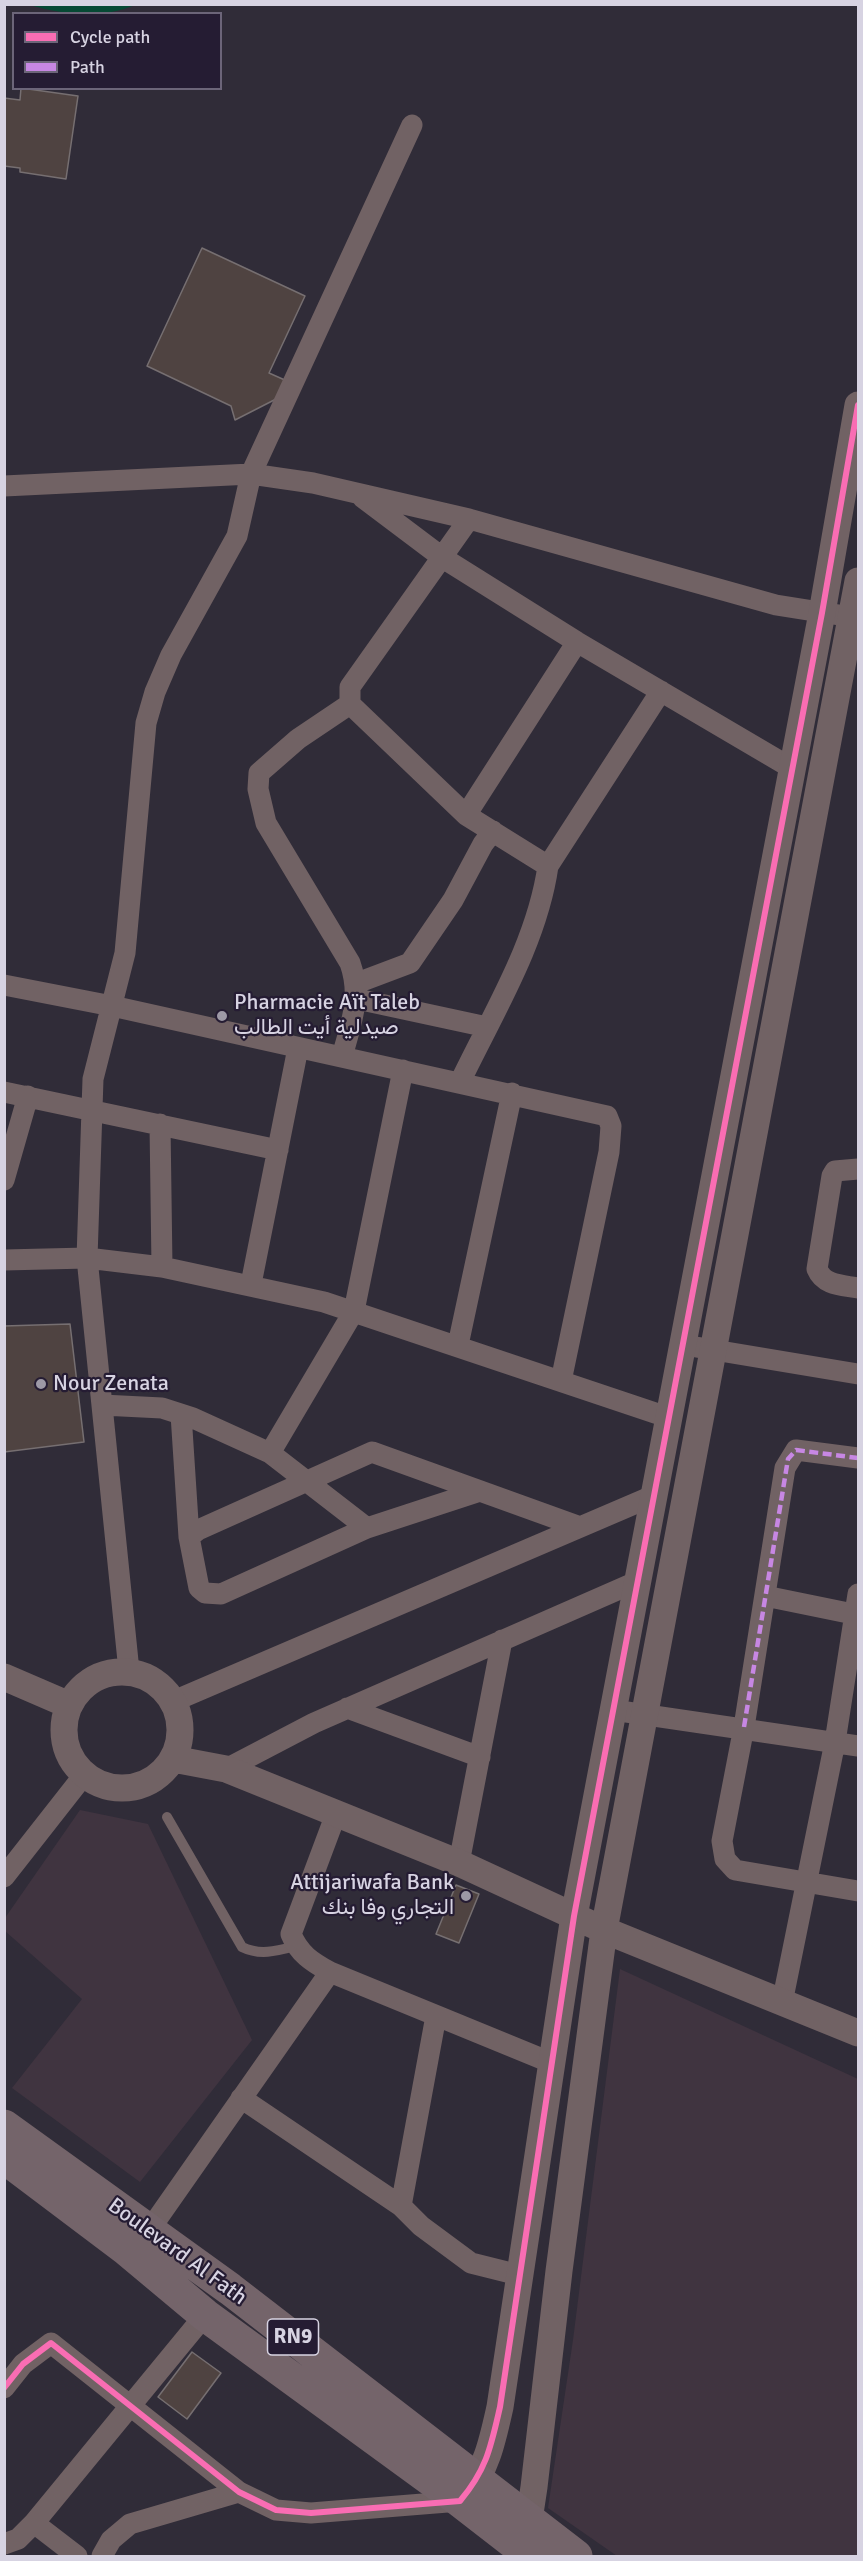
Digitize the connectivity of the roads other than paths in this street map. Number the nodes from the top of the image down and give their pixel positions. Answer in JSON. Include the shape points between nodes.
{"nodes":[{"id":1,"x":412,"y":125,"type":"dead end"},
{"id":2,"x":858,"y":405,"type":"edge"},
{"id":3,"x":251,"y":474,"type":"junction"},
{"id":4,"x":4,"y":486,"type":"edge"},
{"id":5,"x":356,"y":493,"type":"junction"},
{"id":6,"x":469,"y":519,"type":"junction"},
{"id":7,"x":443,"y":558,"type":"junction"},
{"id":8,"x":858,"y":581,"type":"edge"},
{"id":9,"x":822,"y":613,"type":"junction"},
{"id":10,"x":855,"y":617,"type":"edge"},
{"id":11,"x":577,"y":642,"type":"junction"},
{"id":12,"x":661,"y":691,"type":"junction"},
{"id":13,"x":350,"y":704,"type":"junction"},
{"id":14,"x":793,"y":768,"type":"junction"},
{"id":15,"x":466,"y":815,"type":"junction"},
{"id":16,"x":493,"y":831,"type":"junction"},
{"id":17,"x":548,"y":866,"type":"junction"},
{"id":18,"x":4,"y":985,"type":"edge"},
{"id":19,"x":357,"y":991,"type":"junction"},
{"id":20,"x":112,"y":1006,"type":"junction"},
{"id":21,"x":487,"y":1027,"type":"junction"},
{"id":22,"x":298,"y":1048,"type":"junction"},
{"id":23,"x":342,"y":1057,"type":"junction"},
{"id":24,"x":403,"y":1070,"type":"junction"},
{"id":25,"x":460,"y":1082,"type":"junction"},
{"id":26,"x":4,"y":1092,"type":"edge"},
{"id":27,"x":512,"y":1093,"type":"junction"},
{"id":28,"x":28,"y":1096,"type":"junction"},
{"id":29,"x":92,"y":1109,"type":"junction"},
{"id":30,"x":160,"y":1124,"type":"junction"},
{"id":31,"x":278,"y":1150,"type":"junction"},
{"id":32,"x":858,"y":1169,"type":"edge"},
{"id":33,"x":4,"y":1180,"type":"edge"},
{"id":34,"x":87,"y":1258,"type":"junction"},
{"id":35,"x":4,"y":1260,"type":"edge"},
{"id":36,"x":162,"y":1267,"type":"junction"},
{"id":37,"x":251,"y":1284,"type":"junction"},
{"id":38,"x":858,"y":1288,"type":"edge"},
{"id":39,"x":354,"y":1311,"type":"junction"},
{"id":40,"x":458,"y":1345,"type":"junction"},
{"id":41,"x":684,"y":1345,"type":"junction"},
{"id":42,"x":711,"y":1351,"type":"junction"},
{"id":43,"x":858,"y":1374,"type":"edge"},
{"id":44,"x":561,"y":1381,"type":"junction"},
{"id":45,"x":102,"y":1405,"type":"junction"},
{"id":46,"x":181,"y":1414,"type":"junction"},
{"id":47,"x":670,"y":1418,"type":"junction"},
{"id":48,"x":270,"y":1453,"type":"junction"},
{"id":49,"x":858,"y":1458,"type":"edge"},
{"id":50,"x":308,"y":1483,"type":"junction"},
{"id":51,"x":480,"y":1491,"type":"junction"},
{"id":52,"x":655,"y":1495,"type":"junction"},
{"id":53,"x":580,"y":1527,"type":"junction"},
{"id":54,"x":367,"y":1528,"type":"junction"},
{"id":55,"x":189,"y":1536,"type":"junction"},
{"id":56,"x":638,"y":1581,"type":"junction"},
{"id":57,"x":765,"y":1596,"type":"junction"},
{"id":58,"x":857,"y":1608,"type":"edge"},
{"id":59,"x":502,"y":1640,"type":"junction"},
{"id":60,"x":129,"y":1671,"type":"junction"},
{"id":61,"x":4,"y":1677,"type":"edge"},
{"id":62,"x":174,"y":1701,"type":"junction"},
{"id":63,"x":69,"y":1706,"type":"junction"},
{"id":64,"x":347,"y":1708,"type":"junction"},
{"id":65,"x":613,"y":1710,"type":"junction"},
{"id":66,"x":643,"y":1715,"type":"junction"},
{"id":67,"x":744,"y":1727,"type":"junction"},
{"id":68,"x":835,"y":1742,"type":"junction"},
{"id":69,"x":858,"y":1746,"type":"edge"},
{"id":70,"x":177,"y":1748,"type":"junction"},
{"id":71,"x":480,"y":1757,"type":"junction"},
{"id":72,"x":223,"y":1768,"type":"junction"},
{"id":73,"x":84,"y":1775,"type":"junction"},
{"id":74,"x":336,"y":1814,"type":"junction"},
{"id":75,"x":167,"y":1817,"type":"dead end"},
{"id":76,"x":459,"y":1863,"type":"junction"},
{"id":77,"x":4,"y":1877,"type":"edge"},
{"id":78,"x":806,"y":1882,"type":"junction"},
{"id":79,"x":858,"y":1891,"type":"edge"},
{"id":80,"x":574,"y":1916,"type":"junction"},
{"id":81,"x":604,"y":1930,"type":"junction"},
{"id":82,"x":296,"y":1946,"type":"junction"},
{"id":83,"x":330,"y":1972,"type":"junction"},
{"id":84,"x":782,"y":2003,"type":"junction"},
{"id":85,"x":436,"y":2016,"type":"junction"},
{"id":86,"x":858,"y":2032,"type":"edge"},
{"id":87,"x":552,"y":2063,"type":"junction"},
{"id":88,"x":241,"y":2098,"type":"junction"},
{"id":89,"x":4,"y":2126,"type":"edge"},
{"id":90,"x":4,"y":2157,"type":"edge"},
{"id":91,"x":401,"y":2206,"type":"junction"},
{"id":92,"x":148,"y":2232,"type":"junction"},
{"id":93,"x":519,"y":2276,"type":"junction"},
{"id":94,"x":205,"y":2315,"type":"junction"},
{"id":95,"x":4,"y":2388,"type":"edge"},
{"id":96,"x":131,"y":2404,"type":"junction"},
{"id":97,"x":469,"y":2490,"type":"junction"},
{"id":98,"x":239,"y":2492,"type":"junction"},
{"id":99,"x":34,"y":2523,"type":"junction"},
{"id":100,"x":4,"y":2544,"type":"edge"},
{"id":101,"x":520,"y":2544,"type":"edge"},
{"id":102,"x":576,"y":2554,"type":"edge"},
{"id":103,"x":77,"y":2556,"type":"edge"},
{"id":104,"x":102,"y":2556,"type":"edge"}],
"edges":[{"from":1,"to":3,"type":"street"},
{"from":2,"to":9,"type":"street"},
{"from":3,"to":4,"type":"street"},
{"from":3,"to":5,"type":"street"},
{"from":3,"to":20,"type":"street","via":[[237,536],[171,655],[146,723],[125,953]]},
{"from":5,"to":6,"type":"street"},
{"from":5,"to":7,"type":"street"},
{"from":6,"to":7,"type":"street"},
{"from":6,"to":9,"type":"street","via":[[776,605]]},
{"from":7,"to":11,"type":"street"},
{"from":7,"to":13,"type":"street","via":[[350,687]]},
{"from":8,"to":10,"type":"street"},
{"from":9,"to":10,"type":"street"},
{"from":9,"to":14,"type":"street"},
{"from":10,"to":42,"type":"street"},
{"from":11,"to":12,"type":"street"},
{"from":11,"to":15,"type":"street"},
{"from":12,"to":14,"type":"street"},
{"from":12,"to":17,"type":"street"},
{"from":13,"to":15,"type":"street"},
{"from":13,"to":19,"type":"street","via":[[298,739],[260,773],[258,789],[266,823],[350,963]]},
{"from":14,"to":41,"type":"street"},
{"from":15,"to":16,"type":"street"},
{"from":16,"to":17,"type":"street"},
{"from":16,"to":19,"type":"street","via":[[410,963]]},
{"from":17,"to":21,"type":"street","via":[[543,898],[530,937]]},
{"from":18,"to":20,"type":"street"},
{"from":19,"to":21,"type":"street"},
{"from":19,"to":23,"type":"street"},
{"from":20,"to":22,"type":"street"},
{"from":20,"to":29,"type":"street","via":[[93,1079]]},
{"from":21,"to":25,"type":"street"},
{"from":22,"to":23,"type":"street"},
{"from":22,"to":31,"type":"street"},
{"from":23,"to":24,"type":"street"},
{"from":24,"to":25,"type":"street"},
{"from":24,"to":39,"type":"street"},
{"from":25,"to":27,"type":"street"},
{"from":26,"to":28,"type":"street"},
{"from":27,"to":40,"type":"street"},
{"from":27,"to":44,"type":"street","via":[[607,1116],[612,1126]]},
{"from":28,"to":29,"type":"street"},
{"from":28,"to":33,"type":"street"},
{"from":29,"to":30,"type":"street"},
{"from":29,"to":34,"type":"street"},
{"from":30,"to":31,"type":"street"},
{"from":30,"to":36,"type":"street"},
{"from":31,"to":37,"type":"street"},
{"from":32,"to":38,"type":"street","via":[[835,1171],[832,1176],[817,1269],[827,1281]]},
{"from":34,"to":35,"type":"street"},
{"from":34,"to":36,"type":"street"},
{"from":34,"to":45,"type":"street"},
{"from":36,"to":37,"type":"street"},
{"from":37,"to":39,"type":"street"},
{"from":39,"to":40,"type":"street"},
{"from":39,"to":48,"type":"street"},
{"from":40,"to":44,"type":"street"},
{"from":41,"to":42,"type":"street"},
{"from":41,"to":47,"type":"street"},
{"from":42,"to":43,"type":"street"},
{"from":42,"to":66,"type":"street"},
{"from":44,"to":47,"type":"street"},
{"from":45,"to":46,"type":"street","via":[[162,1408]]},
{"from":45,"to":60,"type":"street"},
{"from":46,"to":48,"type":"street"},
{"from":46,"to":55,"type":"street"},
{"from":47,"to":52,"type":"street"},
{"from":48,"to":50,"type":"street"},
{"from":49,"to":57,"type":"street","via":[[796,1450],[788,1459]]},
{"from":50,"to":51,"type":"street","via":[[372,1452]]},
{"from":50,"to":54,"type":"street"},
{"from":50,"to":55,"type":"street"},
{"from":51,"to":53,"type":"street"},
{"from":51,"to":54,"type":"street"},
{"from":52,"to":53,"type":"street"},
{"from":52,"to":56,"type":"street"},
{"from":53,"to":62,"type":"street"},
{"from":54,"to":55,"type":"street","via":[[216,1595],[199,1588]]},
{"from":56,"to":59,"type":"street"},
{"from":56,"to":65,"type":"street"},
{"from":57,"to":58,"type":"street"},
{"from":57,"to":67,"type":"street"},
{"from":58,"to":68,"type":"street"},
{"from":59,"to":64,"type":"street"},
{"from":59,"to":71,"type":"street"},
{"from":60,"to":62,"type":"street","via":[[160,1685]]},
{"from":60,"to":63,"type":"street","via":[[96,1677]]},
{"from":61,"to":63,"type":"street"},
{"from":62,"to":70,"type":"street","via":[[180,1721]]},
{"from":63,"to":73,"type":"street","via":[[65,1742],[72,1761]]},
{"from":64,"to":71,"type":"street"},
{"from":64,"to":72,"type":"street"},
{"from":65,"to":66,"type":"street"},
{"from":65,"to":80,"type":"street"},
{"from":66,"to":67,"type":"street"},
{"from":66,"to":81,"type":"street"},
{"from":67,"to":68,"type":"street"},
{"from":67,"to":78,"type":"street","via":[[722,1841],[725,1859],[735,1870]]},
{"from":68,"to":69,"type":"street"},
{"from":68,"to":78,"type":"street"},
{"from":70,"to":72,"type":"street"},
{"from":70,"to":73,"type":"street","via":[[160,1775],[139,1786],[119,1789]]},
{"from":71,"to":76,"type":"street"},
{"from":72,"to":74,"type":"street"},
{"from":73,"to":77,"type":"street"},
{"from":74,"to":76,"type":"street"},
{"from":74,"to":82,"type":"street","via":[[291,1934]]},
{"from":75,"to":82,"type":"lane","via":[[242,1947],[252,1952],[270,1952]]},
{"from":76,"to":80,"type":"street"},
{"from":78,"to":79,"type":"street"},
{"from":78,"to":84,"type":"street"},
{"from":80,"to":81,"type":"street"},
{"from":80,"to":87,"type":"street"},
{"from":81,"to":84,"type":"street"},
{"from":81,"to":101,"type":"street"},
{"from":82,"to":83,"type":"street","via":[[308,1960]]},
{"from":83,"to":85,"type":"street"},
{"from":83,"to":88,"type":"street"},
{"from":84,"to":86,"type":"street"},
{"from":85,"to":87,"type":"street"},
{"from":85,"to":91,"type":"street"},
{"from":87,"to":93,"type":"street"},
{"from":88,"to":91,"type":"street"},
{"from":88,"to":92,"type":"street"},
{"from":89,"to":92,"type":"highway","name":"Boulevard Al Fath","number":"RN9"},
{"from":90,"to":94,"type":"highway","name":"Boulevard Al Fath","number":"RN9"},
{"from":91,"to":93,"type":"street","via":[[471,2263]]},
{"from":92,"to":97,"type":"highway","name":"Boulevard Al Fath","number":"RN9","via":[[230,2289]]},
{"from":93,"to":97,"type":"street","via":[[492,2444]]},
{"from":94,"to":96,"type":"street"},
{"from":94,"to":97,"type":"highway","name":"Boulevard Al Fath","number":"RN9"},
{"from":95,"to":96,"type":"street","via":[[23,2364],[51,2343]]},
{"from":96,"to":98,"type":"street"},
{"from":96,"to":99,"type":"street"},
{"from":97,"to":98,"type":"street","via":[[311,2513],[276,2510]]},
{"from":97,"to":101,"type":"highway","name":"Boulevard Al Fath","number":"RN9"},
{"from":98,"to":104,"type":"street","via":[[130,2524],[111,2540]]},
{"from":99,"to":100,"type":"street","via":[[18,2539]]},
{"from":99,"to":103,"type":"street"},
{"from":101,"to":102,"type":"highway","name":"Boulevard Al Fath","number":"RN9"}]}
